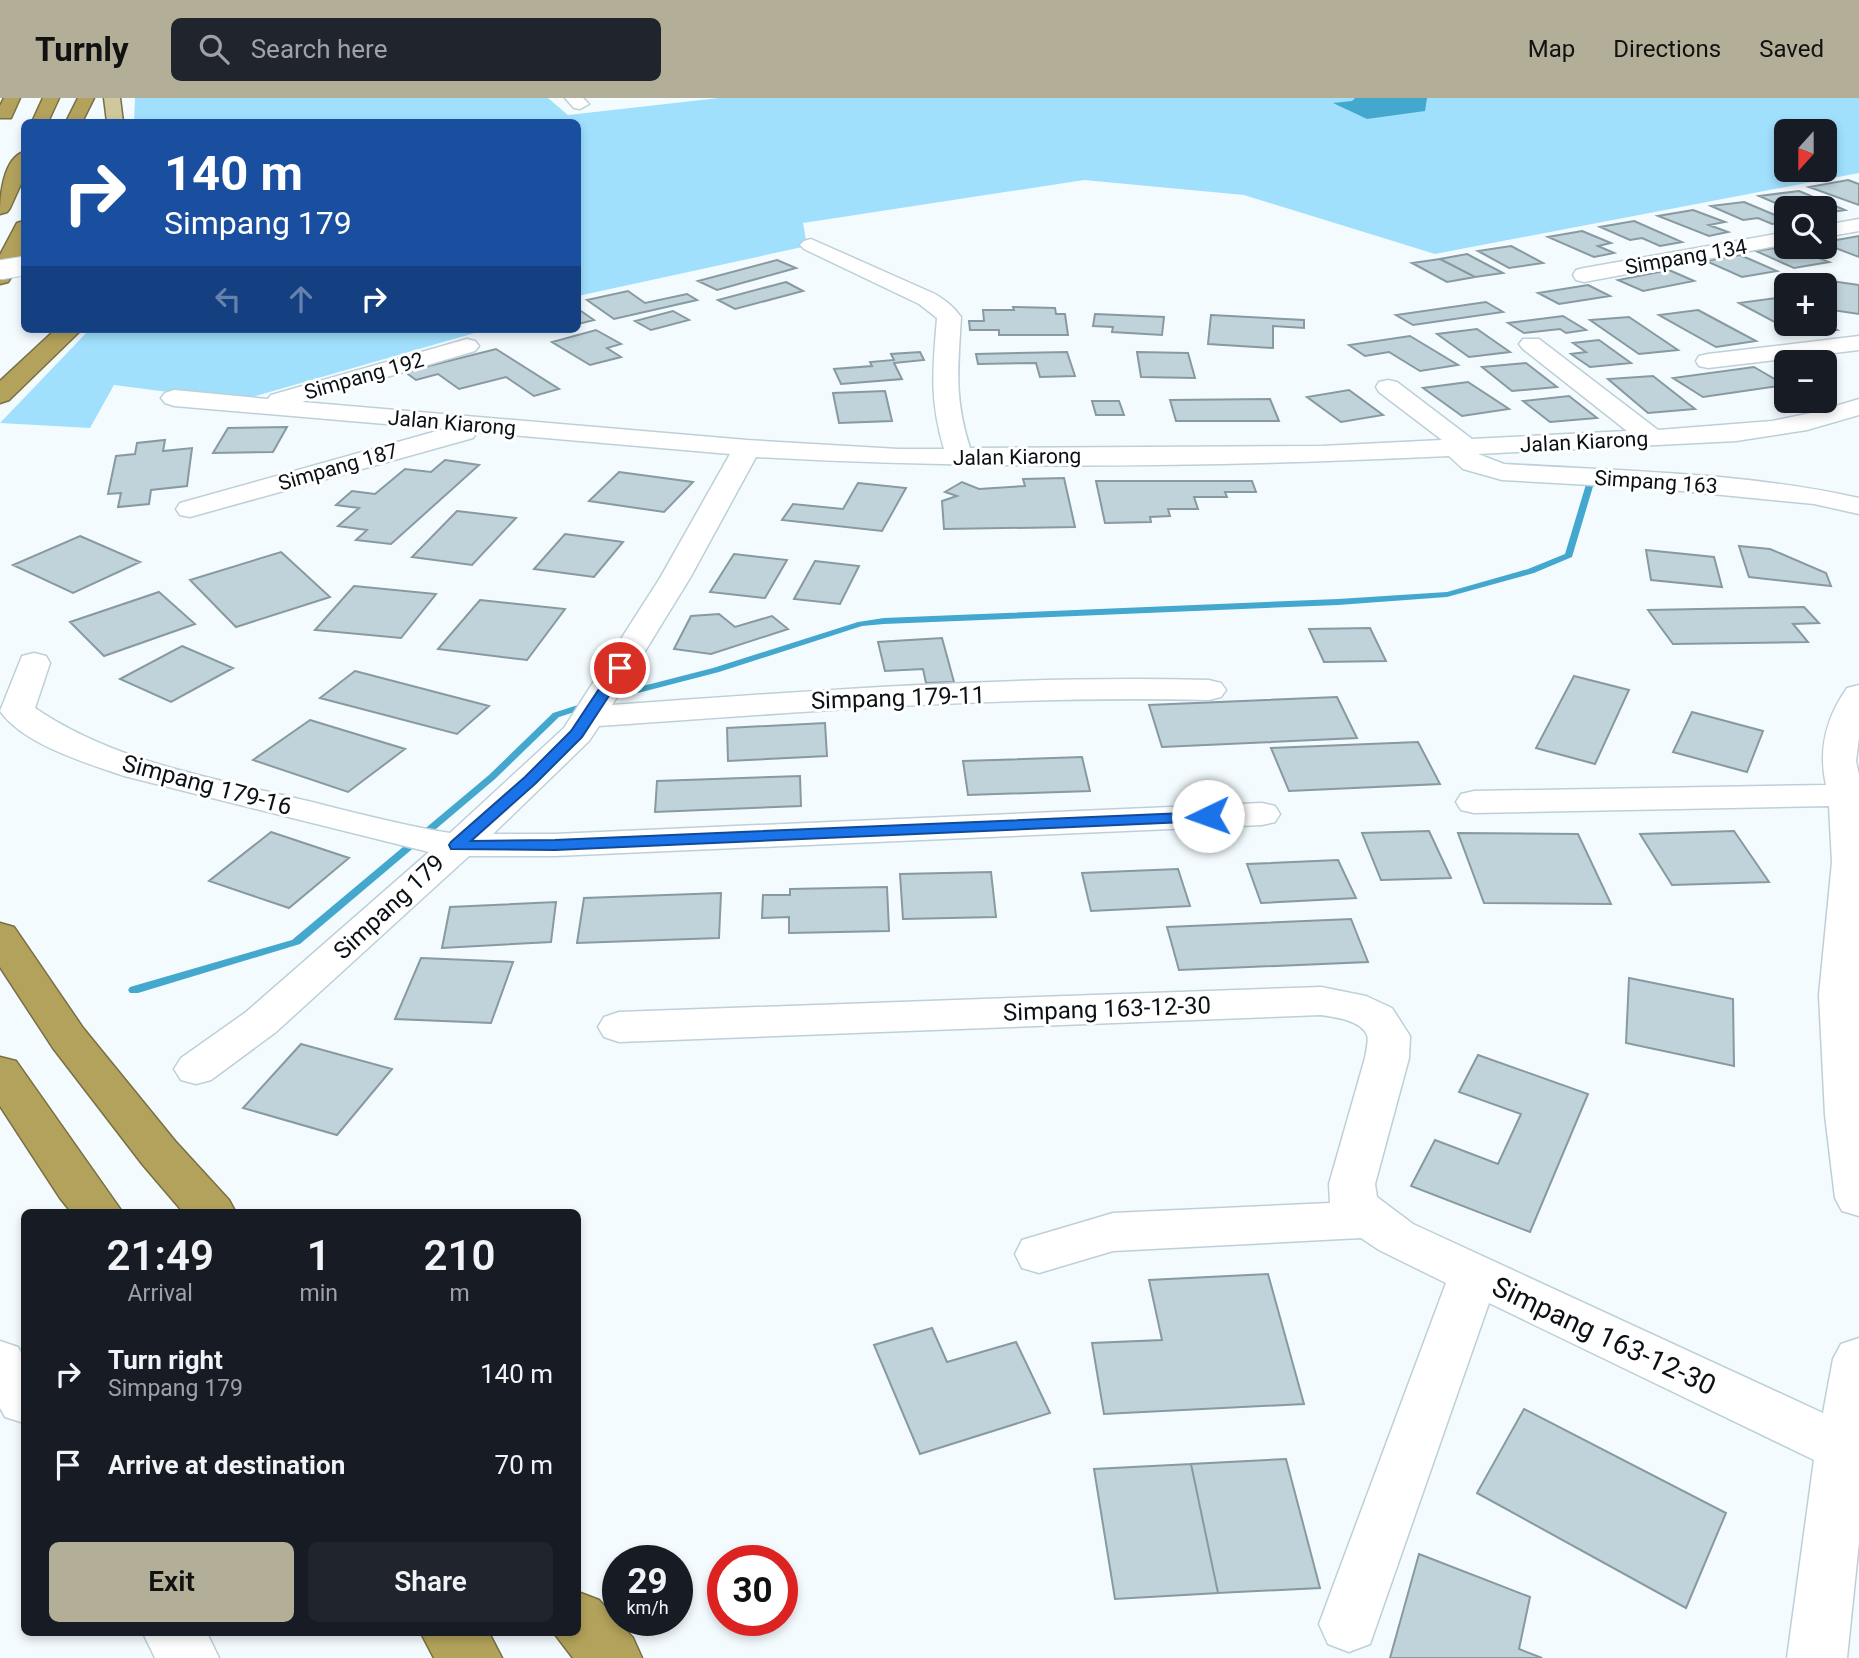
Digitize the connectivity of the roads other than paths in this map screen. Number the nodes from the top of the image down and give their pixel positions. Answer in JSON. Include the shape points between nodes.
{"nodes":[{"id":1,"x":112,"y":98,"type":"edge"},
{"id":2,"x":114,"y":119,"type":"edge"},
{"id":3,"x":16,"y":155,"type":"edge"},
{"id":4,"x":0,"y":208,"type":"edge"},
{"id":5,"x":1859,"y":225,"type":"edge"},
{"id":6,"x":1837,"y":229,"type":"edge"},
{"id":7,"x":21,"y":233,"type":"edge"},
{"id":8,"x":1774,"y":240,"type":"edge"},
{"id":9,"x":811,"y":245,"type":"dead end"},
{"id":10,"x":21,"y":266,"type":"edge"},
{"id":11,"x":0,"y":270,"type":"edge"},
{"id":12,"x":1584,"y":275,"type":"dead end"},
{"id":13,"x":0,"y":277,"type":"edge"},
{"id":14,"x":66,"y":333,"type":"edge"},
{"id":15,"x":1859,"y":343,"type":"edge"},
{"id":16,"x":1531,"y":344,"type":"dead end"},
{"id":17,"x":467,"y":346,"type":"dead end"},
{"id":18,"x":1709,"y":361,"type":"dead end"},
{"id":19,"x":1388,"y":387,"type":"dead end"},
{"id":20,"x":0,"y":396,"type":"edge"},
{"id":21,"x":174,"y":398,"type":"dead end"},
{"id":22,"x":261,"y":405,"type":"junction"},
{"id":23,"x":1859,"y":407,"type":"edge"},
{"id":24,"x":485,"y":426,"type":"junction"},
{"id":25,"x":1653,"y":439,"type":"junction"},
{"id":26,"x":747,"y":448,"type":"junction"},
{"id":27,"x":1460,"y":449,"type":"junction"},
{"id":28,"x":960,"y":458,"type":"junction"},
{"id":29,"x":1859,"y":506,"type":"edge"},
{"id":30,"x":190,"y":509,"type":"dead end"},
{"id":31,"x":34,"y":663,"type":"dead end"},
{"id":32,"x":1209,"y":690,"type":"dead end"},
{"id":33,"x":1859,"y":695,"type":"edge"},
{"id":34,"x":588,"y":717,"type":"junction"},
{"id":35,"x":1846,"y":795,"type":"junction"},
{"id":36,"x":1474,"y":802,"type":"dead end"},
{"id":37,"x":1262,"y":814,"type":"dead end"},
{"id":38,"x":457,"y":845,"type":"junction"},
{"id":39,"x":1852,"y":923,"type":"edge"},
{"id":40,"x":0,"y":936,"type":"edge"},
{"id":41,"x":619,"y":1027,"type":"dead end"},
{"id":42,"x":196,"y":1069,"type":"dead end"},
{"id":43,"x":0,"y":1072,"type":"edge"},
{"id":44,"x":1859,"y":1198,"type":"edge"},
{"id":45,"x":96,"y":1209,"type":"edge"},
{"id":46,"x":208,"y":1209,"type":"edge"},
{"id":47,"x":1369,"y":1219,"type":"junction"},
{"id":48,"x":1039,"y":1254,"type":"dead end"},
{"id":49,"x":1474,"y":1275,"type":"junction"},
{"id":50,"x":1859,"y":1359,"type":"edge"},
{"id":51,"x":0,"y":1362,"type":"edge"},
{"id":52,"x":21,"y":1396,"type":"edge"},
{"id":53,"x":1846,"y":1475,"type":"edge"},
{"id":54,"x":581,"y":1623,"type":"edge"},
{"id":55,"x":1349,"y":1624,"type":"dead end"},
{"id":56,"x":175,"y":1636,"type":"edge"},
{"id":57,"x":454,"y":1636,"type":"edge"},
{"id":58,"x":189,"y":1658,"type":"edge"},
{"id":59,"x":472,"y":1658,"type":"edge"},
{"id":60,"x":612,"y":1658,"type":"edge"},
{"id":61,"x":1816,"y":1658,"type":"edge"}],
"edges":[{"from":1,"to":2,"type":"main road"},
{"from":3,"to":4,"type":"highway"},
{"from":5,"to":6,"type":"street"},
{"from":7,"to":13,"type":"highway"},
{"from":8,"to":12,"type":"street","name":"Simpang 134"},
{"from":9,"to":28,"type":"street","via":[[927,299],[949,317],[944,390]]},
{"from":10,"to":11,"type":"street","bridge":true},
{"from":14,"to":20,"type":"highway"},
{"from":15,"to":18,"type":"street"},
{"from":16,"to":25,"type":"street"},
{"from":17,"to":22,"type":"street","name":"Simpang 192"},
{"from":19,"to":27,"type":"street","name":"Simpang 163","via":[[1462,443]]},
{"from":21,"to":22,"type":"street","name":"Jalan Kiarong"},
{"from":22,"to":24,"type":"street","name":"Jalan Kiarong"},
{"from":23,"to":25,"type":"street","name":"Jalan Kiarong","via":[[1779,429]]},
{"from":24,"to":26,"type":"street","name":"Jalan Kiarong"},
{"from":24,"to":30,"type":"street","name":"Simpang 187"},
{"from":25,"to":27,"type":"street","name":"Jalan Kiarong"},
{"from":26,"to":28,"type":"street","name":"Jalan Kiarong"},
{"from":26,"to":34,"type":"street","name":"Simpang 179","via":[[676,578]]},
{"from":27,"to":28,"type":"street","name":"Jalan Kiarong"},
{"from":27,"to":29,"type":"street","name":"Simpang 163","via":[[1473,463],[1502,472],[1661,481],[1814,496]]},
{"from":31,"to":38,"type":"street","name":"Simpang 179-16","via":[[17,711],[52,735],[137,768],[425,841]]},
{"from":32,"to":34,"type":"street","name":"Simpang 179-11","via":[[1125,688],[810,701]]},
{"from":33,"to":35,"type":"street","via":[[1843,730],[1838,761]]},
{"from":34,"to":38,"type":"street","name":"Simpang 179","via":[[531,780]]},
{"from":35,"to":36,"type":"street"},
{"from":35,"to":39,"type":"street"},
{"from":37,"to":38,"type":"street","name":"Simpang 179-16","via":[[569,845]]},
{"from":38,"to":42,"type":"street","name":"Simpang 179","via":[[271,1013]]},
{"from":39,"to":44,"type":"street","via":[[1840,995]]},
{"from":40,"to":46,"type":"highway","via":[[68,1038]]},
{"from":41,"to":47,"type":"street","name":"Simpang 163-12-30","via":[[1321,1001],[1351,1006],[1377,1018],[1389,1036],[1352,1184],[1354,1203]]},
{"from":43,"to":45,"type":"highway"},
{"from":47,"to":48,"type":"street","via":[[1112,1232]]},
{"from":47,"to":49,"type":"street","name":"Simpang 163-12-30"},
{"from":49,"to":53,"type":"street","name":"Simpang 163-12-30"},
{"from":49,"to":55,"type":"street"},
{"from":50,"to":53,"type":"street"},
{"from":51,"to":52,"type":"street"},
{"from":53,"to":61,"type":"street"},
{"from":54,"to":60,"type":"highway"},
{"from":56,"to":58,"type":"street"},
{"from":57,"to":59,"type":"highway"}]}
